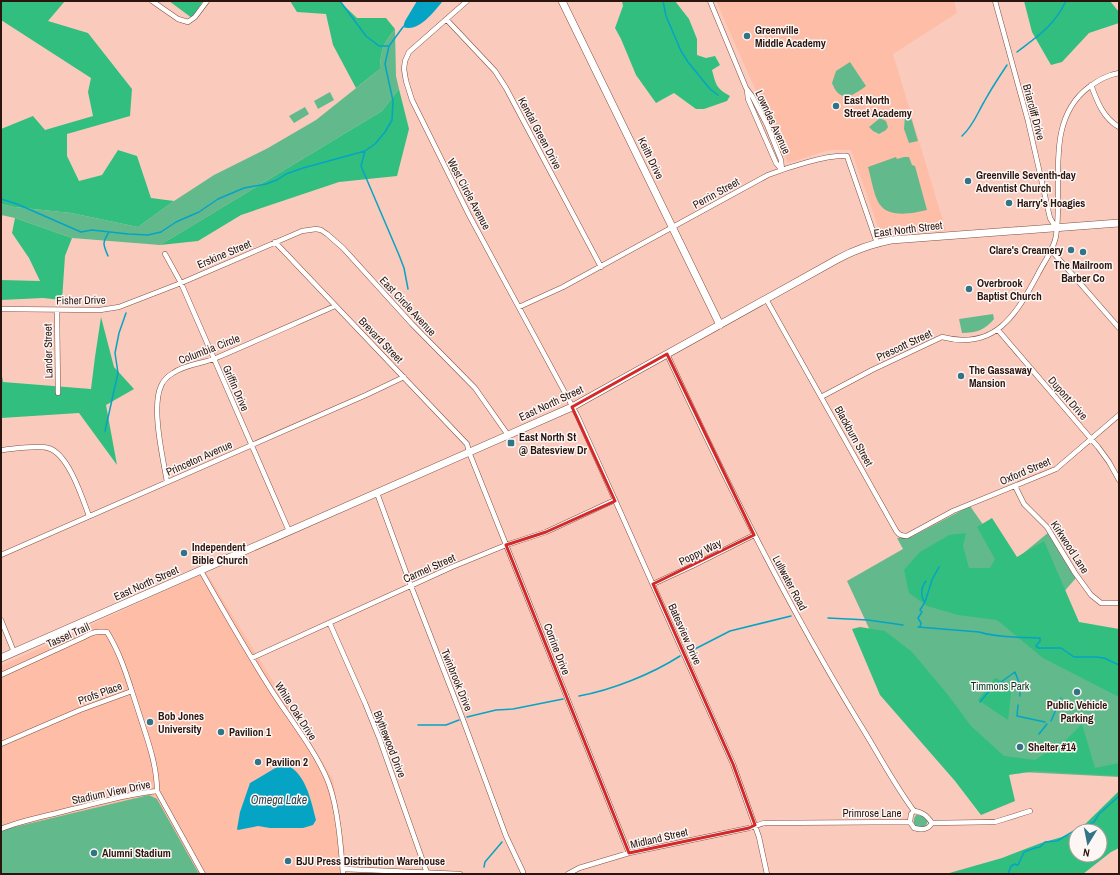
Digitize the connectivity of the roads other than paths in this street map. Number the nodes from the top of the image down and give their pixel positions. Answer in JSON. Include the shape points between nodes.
{"nodes":[{"id":1,"x":152,"y":1,"type":"edge"},
{"id":2,"x":206,"y":1,"type":"edge"},
{"id":3,"x":467,"y":1,"type":"edge"},
{"id":4,"x":562,"y":1,"type":"edge"},
{"id":5,"x":710,"y":1,"type":"edge"},
{"id":6,"x":995,"y":1,"type":"edge"},
{"id":7,"x":447,"y":20,"type":"junction"},
{"id":8,"x":1119,"y":73,"type":"edge"},
{"id":9,"x":1091,"y":85,"type":"junction"},
{"id":10,"x":746,"y":88,"type":"junction"},
{"id":11,"x":1119,"y":127,"type":"edge"},
{"id":12,"x":782,"y":170,"type":"junction"},
{"id":13,"x":1119,"y":223,"type":"edge"},
{"id":14,"x":672,"y":227,"type":"junction"},
{"id":15,"x":1056,"y":228,"type":"junction"},
{"id":16,"x":275,"y":242,"type":"junction"},
{"id":17,"x":877,"y":243,"type":"junction"},
{"id":18,"x":1051,"y":250,"type":"junction"},
{"id":19,"x":165,"y":254,"type":"dead end"},
{"id":20,"x":600,"y":267,"type":"junction"},
{"id":21,"x":181,"y":283,"type":"junction"},
{"id":22,"x":766,"y":299,"type":"junction"},
{"id":23,"x":335,"y":306,"type":"junction"},
{"id":24,"x":519,"y":307,"type":"junction"},
{"id":25,"x":1,"y":309,"type":"edge"},
{"id":26,"x":57,"y":310,"type":"junction"},
{"id":27,"x":720,"y":325,"type":"junction"},
{"id":28,"x":1119,"y":328,"type":"edge"},
{"id":29,"x":998,"y":330,"type":"junction"},
{"id":30,"x":667,"y":354,"type":"junction"},
{"id":31,"x":214,"y":359,"type":"junction"},
{"id":32,"x":404,"y":377,"type":"junction"},
{"id":33,"x":58,"y":393,"type":"dead end"},
{"id":34,"x":822,"y":397,"type":"junction"},
{"id":35,"x":572,"y":407,"type":"junction"},
{"id":36,"x":1119,"y":415,"type":"edge"},
{"id":37,"x":508,"y":435,"type":"junction"},
{"id":38,"x":1091,"y":439,"type":"junction"},
{"id":39,"x":252,"y":445,"type":"junction"},
{"id":40,"x":1,"y":450,"type":"edge"},
{"id":41,"x":469,"y":452,"type":"junction"},
{"id":42,"x":1119,"y":480,"type":"edge"},
{"id":43,"x":167,"y":482,"type":"junction"},
{"id":44,"x":1015,"y":486,"type":"junction"},
{"id":45,"x":378,"y":493,"type":"junction"},
{"id":46,"x":615,"y":500,"type":"junction"},
{"id":47,"x":947,"y":514,"type":"joint"},
{"id":48,"x":89,"y":516,"type":"junction"},
{"id":49,"x":289,"y":531,"type":"junction"},
{"id":50,"x":754,"y":535,"type":"junction"},
{"id":51,"x":506,"y":545,"type":"junction"},
{"id":52,"x":1,"y":555,"type":"edge"},
{"id":53,"x":200,"y":571,"type":"junction"},
{"id":54,"x":653,"y":584,"type":"junction"},
{"id":55,"x":411,"y":586,"type":"junction"},
{"id":56,"x":1119,"y":603,"type":"edge"},
{"id":57,"x":1,"y":620,"type":"edge"},
{"id":58,"x":330,"y":624,"type":"junction"},
{"id":59,"x":14,"y":652,"type":"junction"},
{"id":60,"x":1,"y":658,"type":"edge"},
{"id":61,"x":252,"y":658,"type":"junction"},
{"id":62,"x":1,"y":675,"type":"edge"},
{"id":63,"x":132,"y":691,"type":"junction"},
{"id":64,"x":1,"y":744,"type":"edge"},
{"id":65,"x":157,"y":791,"type":"junction"},
{"id":66,"x":914,"y":811,"type":"junction"},
{"id":67,"x":1030,"y":811,"type":"dead end"},
{"id":68,"x":910,"y":822,"type":"junction"},
{"id":69,"x":932,"y":823,"type":"junction"},
{"id":70,"x":755,"y":825,"type":"junction"},
{"id":71,"x":1,"y":829,"type":"edge"},
{"id":72,"x":629,"y":853,"type":"junction"},
{"id":73,"x":343,"y":871,"type":"edge"},
{"id":74,"x":427,"y":873,"type":"junction"},
{"id":75,"x":522,"y":873,"type":"edge"},
{"id":76,"x":203,"y":874,"type":"edge"},
{"id":77,"x":460,"y":874,"type":"edge"},
{"id":78,"x":568,"y":874,"type":"edge"},
{"id":79,"x":767,"y":874,"type":"edge"}],
"edges":[{"from":1,"to":2,"type":"street","via":[[178,19],[188,22]]},
{"from":3,"to":7,"type":"street","name":"West Circle Avenue"},
{"from":4,"to":14,"type":"main road","name":"Keith Drive"},
{"from":5,"to":10,"type":"street","name":"Lowndes Avenue"},
{"from":6,"to":15,"type":"street","name":"Briarcliff Drive","via":[[1028,121],[1050,218]]},
{"from":7,"to":20,"type":"street","name":"Kendal Green Drive","via":[[503,82]]},
{"from":7,"to":24,"type":"street","name":"West Circle Avenue","via":[[409,52],[404,65],[406,81],[420,119]]},
{"from":8,"to":9,"type":"street","name":"Prescott Street","via":[[1103,77]]},
{"from":9,"to":11,"type":"street","via":[[1102,110],[1112,123]]},
{"from":9,"to":15,"type":"street","name":"Prescott Street","via":[[1075,100],[1063,127],[1059,148]]},
{"from":10,"to":12,"type":"street","name":"Lowndes Avenue","via":[[748,99],[776,163]]},
{"from":10,"to":12,"type":"street","name":"Lowndes Avenue","via":[[767,125],[781,160]]},
{"from":12,"to":14,"type":"street","name":"Perrin Street","via":[[768,175]]},
{"from":12,"to":17,"type":"street","name":"Perrin Street","via":[[835,156],[847,156]]},
{"from":13,"to":15,"type":"main road","name":"East North Street"},
{"from":14,"to":20,"type":"street","name":"Perrin Street"},
{"from":14,"to":27,"type":"main road","name":"Keith Drive"},
{"from":15,"to":17,"type":"main road","name":"East North Street"},
{"from":15,"to":18,"type":"street","name":"Prescott Street","via":[[1056,239]]},
{"from":16,"to":21,"type":"street","name":"Erskine Street"},
{"from":16,"to":23,"type":"street","name":"Brevard Street"},
{"from":16,"to":37,"type":"street","name":"East Circle Avenue","via":[[306,230],[316,229],[327,234],[475,388]]},
{"from":17,"to":22,"type":"main road","name":"East North Street","via":[[847,254]]},
{"from":18,"to":28,"type":"street"},
{"from":18,"to":29,"type":"street","name":"Prescott Street","via":[[1014,313]]},
{"from":19,"to":21,"type":"street","name":"Griffin Drive"},
{"from":20,"to":24,"type":"street","name":"Perrin Street"},
{"from":21,"to":26,"type":"street","name":"Fisher Drive","via":[[109,309]]},
{"from":21,"to":31,"type":"street","name":"Griffin Drive"},
{"from":22,"to":27,"type":"main road","name":"East North Street"},
{"from":22,"to":34,"type":"street","name":"Blackburn Street"},
{"from":23,"to":31,"type":"street","name":"Columbia Circle"},
{"from":23,"to":32,"type":"street","name":"Brevard Street"},
{"from":24,"to":35,"type":"street","name":"West Circle Avenue"},
{"from":25,"to":26,"type":"street","name":"Fisher Drive"},
{"from":26,"to":33,"type":"street","name":"Lander Street"},
{"from":27,"to":30,"type":"main road","name":"East North Street"},
{"from":29,"to":34,"type":"street","name":"Prescott Street","via":[[977,339],[958,340],[942,337]]},
{"from":29,"to":38,"type":"street","name":"Dupont Drive"},
{"from":30,"to":35,"type":"main road","name":"East North Street"},
{"from":30,"to":50,"type":"street","name":"Lullwater Road"},
{"from":31,"to":39,"type":"street","name":"Griffin Drive"},
{"from":31,"to":43,"type":"street","name":"Columbia Circle","via":[[173,373],[164,380],[160,390],[157,410]]},
{"from":32,"to":39,"type":"street","name":"Princeton Avenue"},
{"from":32,"to":41,"type":"street","name":"Brevard Street","via":[[466,442]]},
{"from":34,"to":47,"type":"street","name":"Blackburn Street","via":[[898,534],[907,536]]},
{"from":35,"to":37,"type":"main road","name":"East North Street"},
{"from":35,"to":46,"type":"street","name":"Batesview Drive"},
{"from":36,"to":38,"type":"street","name":"Oxford Street"},
{"from":37,"to":41,"type":"main road","name":"East North Street"},
{"from":38,"to":42,"type":"street","name":"Dupont Drive"},
{"from":38,"to":44,"type":"street","name":"Oxford Street","via":[[1056,469]]},
{"from":39,"to":43,"type":"street","name":"Princeton Avenue"},
{"from":39,"to":49,"type":"street","name":"Griffin Drive"},
{"from":40,"to":48,"type":"street","via":[[45,447],[57,452],[71,474]]},
{"from":41,"to":45,"type":"main road","name":"East North Street"},
{"from":41,"to":51,"type":"street","name":"Corrine Drive"},
{"from":43,"to":48,"type":"street","name":"Princeton Avenue"},
{"from":44,"to":47,"type":"street","name":"Oxford Street"},
{"from":44,"to":56,"type":"street","name":"Kirkwood Lane","via":[[1024,504],[1047,527],[1091,595],[1101,603]]},
{"from":45,"to":49,"type":"main road","name":"East North Street"},
{"from":45,"to":55,"type":"street","name":"Twinbrook Drive"},
{"from":46,"to":51,"type":"street","name":"Carmel Street","via":[[546,532]]},
{"from":46,"to":54,"type":"street","name":"Batesview Drive"},
{"from":48,"to":52,"type":"street","name":"Princeton Avenue"},
{"from":49,"to":53,"type":"main road","name":"East North Street"},
{"from":50,"to":54,"type":"street","name":"Poppy Way"},
{"from":50,"to":66,"type":"street","name":"Lullwater Road","via":[[814,648]]},
{"from":51,"to":55,"type":"street","name":"Carmel Street"},
{"from":51,"to":72,"type":"street","name":"Corrine Drive"},
{"from":53,"to":59,"type":"main road","name":"East North Street"},
{"from":53,"to":61,"type":"street","name":"White Oak Drive"},
{"from":54,"to":70,"type":"street","name":"Batesview Drive","via":[[733,764]]},
{"from":55,"to":58,"type":"street","name":"Carmel Street"},
{"from":55,"to":75,"type":"street","name":"Twinbrook Drive"},
{"from":57,"to":59,"type":"street"},
{"from":58,"to":61,"type":"street","name":"Carmel Street"},
{"from":58,"to":74,"type":"street","name":"Blythewood Drive","via":[[380,740]]},
{"from":59,"to":60,"type":"main road","name":"East North Street"},
{"from":61,"to":73,"type":"street","name":"White Oak Drive","via":[[326,777],[335,812]]},
{"from":62,"to":63,"type":"street","name":"Tassel Trail","via":[[98,631],[107,632],[114,643]]},
{"from":63,"to":64,"type":"street","name":"Profs Place"},
{"from":63,"to":65,"type":"street","name":"Profs Place","via":[[152,755]]},
{"from":65,"to":71,"type":"street","name":"Stadium View Drive","via":[[89,805]]},
{"from":65,"to":76,"type":"street","name":"Stadium View Drive"},
{"from":66,"to":68,"type":"street"},
{"from":66,"to":69,"type":"street","name":"Lullwater Road","via":[[928,817]]},
{"from":67,"to":69,"type":"street","name":"Primrose Lane","via":[[995,822]]},
{"from":68,"to":69,"type":"street","name":"Primrose Lane","via":[[919,830],[927,828]]},
{"from":68,"to":70,"type":"street","name":"Primrose Lane"},
{"from":70,"to":72,"type":"street","name":"Midland Street"},
{"from":70,"to":79,"type":"street","name":"Batesview Drive"},
{"from":72,"to":78,"type":"street","name":"Midland Street","via":[[579,868]]},
{"from":73,"to":74,"type":"street"},
{"from":74,"to":77,"type":"street"}]}
